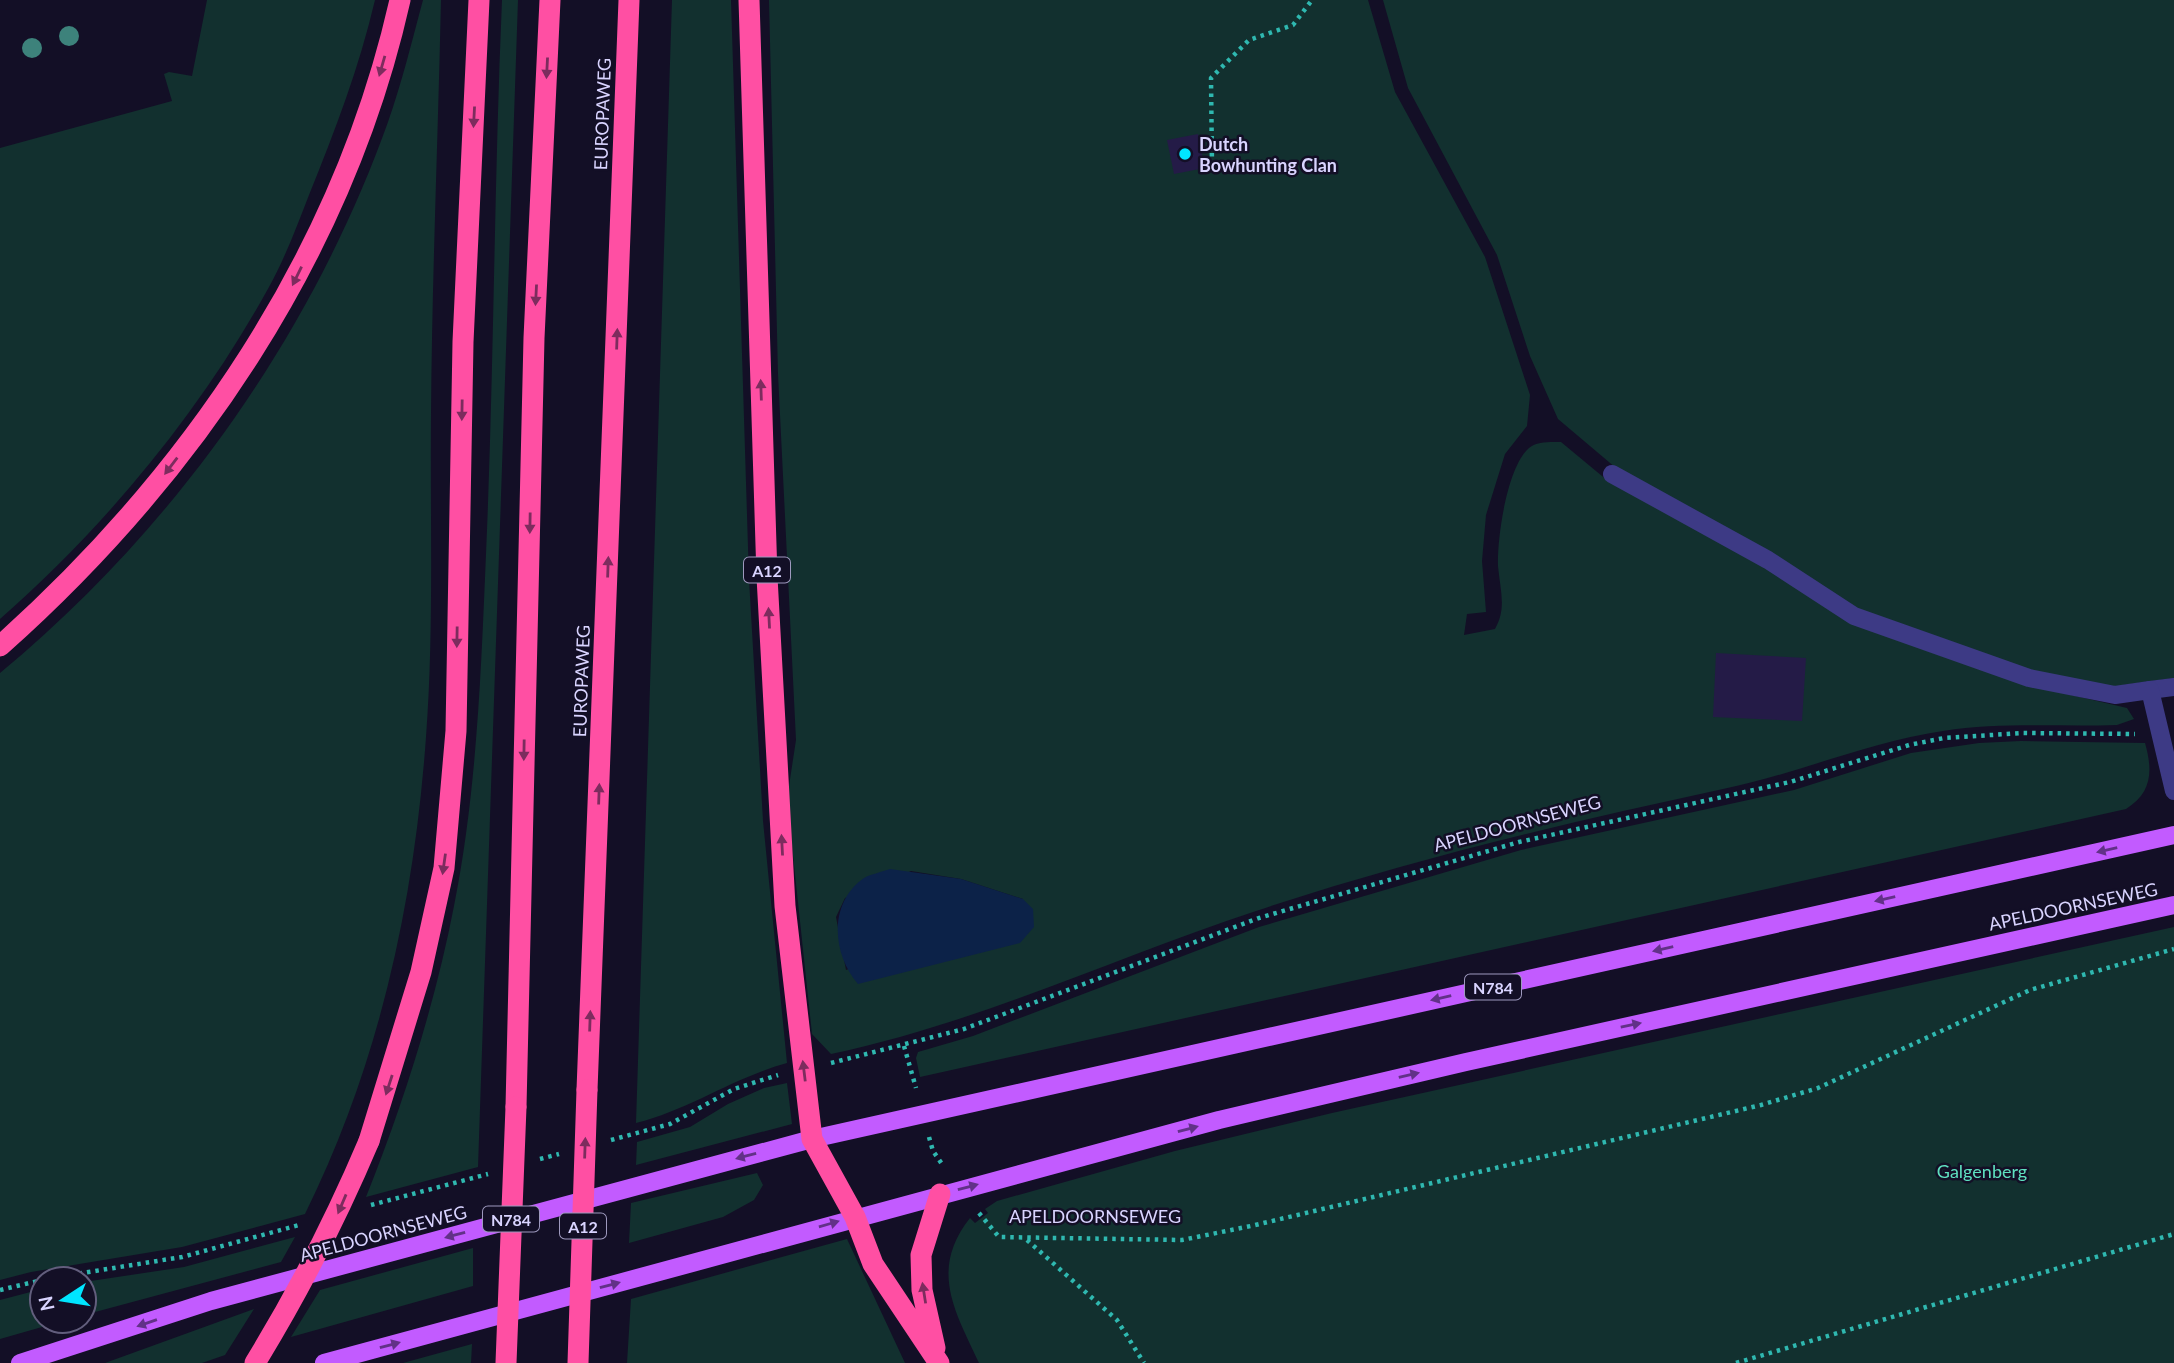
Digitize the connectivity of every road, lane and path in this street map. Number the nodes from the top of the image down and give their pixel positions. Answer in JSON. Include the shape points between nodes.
{"nodes":[{"id":1,"x":400,"y":0,"type":"edge"},
{"id":2,"x":479,"y":0,"type":"edge"},
{"id":3,"x":550,"y":0,"type":"edge"},
{"id":4,"x":629,"y":0,"type":"edge"},
{"id":5,"x":749,"y":0,"type":"edge"},
{"id":6,"x":1312,"y":0,"type":"edge"},
{"id":7,"x":1212,"y":165,"type":"dead end"},
{"id":8,"x":1612,"y":474,"type":"dead end"},
{"id":9,"x":0,"y":646,"type":"edge"},
{"id":10,"x":2174,"y":687,"type":"edge"},
{"id":11,"x":2150,"y":690,"type":"junction"},
{"id":12,"x":2160,"y":733,"type":"junction"},
{"id":13,"x":2174,"y":791,"type":"edge"},
{"id":14,"x":2174,"y":835,"type":"edge"},
{"id":15,"x":2174,"y":905,"type":"edge"},
{"id":16,"x":2174,"y":949,"type":"edge"},
{"id":17,"x":904,"y":1046,"type":"junction"},
{"id":18,"x":804,"y":1068,"type":"junction"},
{"id":19,"x":923,"y":1114,"type":"junction"},
{"id":20,"x":812,"y":1139,"type":"junction"},
{"id":21,"x":604,"y":1142,"type":"dead end"},
{"id":22,"x":565,"y":1153,"type":"dead end"},
{"id":23,"x":538,"y":1160,"type":"dead end"},
{"id":24,"x":499,"y":1171,"type":"dead end"},
{"id":25,"x":950,"y":1191,"type":"junction"},
{"id":26,"x":367,"y":1207,"type":"dead end"},
{"id":27,"x":855,"y":1217,"type":"junction"},
{"id":28,"x":301,"y":1224,"type":"dead end"},
{"id":29,"x":2174,"y":1234,"type":"edge"},
{"id":30,"x":1027,"y":1239,"type":"junction"},
{"id":31,"x":98,"y":1270,"type":"edge"},
{"id":32,"x":28,"y":1283,"type":"edge"},
{"id":33,"x":0,"y":1290,"type":"edge"},
{"id":34,"x":938,"y":1362,"type":"edge"},
{"id":35,"x":20,"y":1363,"type":"edge"},
{"id":36,"x":254,"y":1363,"type":"edge"},
{"id":37,"x":324,"y":1363,"type":"edge"},
{"id":38,"x":506,"y":1363,"type":"edge"},
{"id":39,"x":578,"y":1363,"type":"edge"},
{"id":40,"x":1144,"y":1363,"type":"edge"},
{"id":41,"x":1736,"y":1363,"type":"edge"}],
"edges":[{"from":1,"to":9,"type":"highway","one_way":true,"via":[[369,113],[334,199],[292,286],[232,386],[149,496],[53,598]]},
{"from":2,"to":36,"type":"highway","one_way":true,"bridge":true,"via":[[463,342],[456,731],[444,868],[421,972],[369,1141],[336,1219]]},
{"from":3,"to":38,"type":"highway","one_way":true,"bridge":true,"via":[[534,338]]},
{"from":39,"to":4,"type":"highway","name":"EUROPAWEG","number":"A12","one_way":true,"bridge":true},
{"from":18,"to":5,"type":"highway","number":"A12","one_way":true,"via":[[785,906],[767,577]]},
{"from":6,"to":7,"type":"path","via":[[1293,25],[1249,40],[1211,78]]},
{"from":8,"to":11,"type":"street","via":[[1768,560],[1854,616],[2029,678],[2115,695]]},
{"from":10,"to":11,"type":"street"},
{"from":11,"to":12,"type":"street"},
{"from":12,"to":13,"type":"street"},
{"from":12,"to":17,"type":"path","name":"APELDOORNSEWEG","via":[[1944,738],[1790,782],[1557,832],[1259,918],[964,1029]]},
{"from":14,"to":19,"type":"main road","name":"APELDOORNSEWEG","number":"N784","one_way":true},
{"from":25,"to":15,"type":"main road","name":"APELDOORNSEWEG","one_way":true,"via":[[1219,1120],[1466,1062]]},
{"from":16,"to":30,"type":"path","name":"APELDOORNSEWEG","via":[[2030,990],[1818,1088],[1761,1105],[1182,1240]]},
{"from":17,"to":18,"type":"path","name":"APELDOORNSEWEG"},
{"from":17,"to":19,"type":"path","name":"APELDOORNSEWEG"},
{"from":20,"to":18,"type":"highway","number":"A12","one_way":true},
{"from":18,"to":21,"type":"path","name":"APELDOORNSEWEG","via":[[734,1089],[670,1124]]},
{"from":19,"to":20,"type":"main road","name":"APELDOORNSEWEG","number":"N784"},
{"from":19,"to":25,"type":"path","name":"APELDOORNSEWEG"},
{"from":20,"to":27,"type":"highway"},
{"from":20,"to":35,"type":"main road","name":"APELDOORNSEWEG","number":"N784","one_way":true,"via":[[211,1301]]},
{"from":22,"to":23,"type":"path"},
{"from":24,"to":26,"type":"path","name":"APELDOORNSEWEG"},
{"from":25,"to":27,"type":"main road","name":"APELDOORNSEWEG"},
{"from":25,"to":30,"type":"path","name":"APELDOORNSEWEG","via":[[999,1237]]},
{"from":34,"to":25,"type":"highway","one_way":true,"via":[[922,1290],[921,1255]]},
{"from":27,"to":34,"type":"highway","via":[[873,1264]]},
{"from":37,"to":27,"type":"main road","name":"APELDOORNSEWEG","one_way":true},
{"from":28,"to":31,"type":"path","name":"APELDOORNSEWEG","via":[[182,1257]]},
{"from":29,"to":41,"type":"path"},
{"from":30,"to":40,"type":"path","via":[[1117,1320]]},
{"from":32,"to":33,"type":"path","name":"APELDOORNSEWEG"}]}
